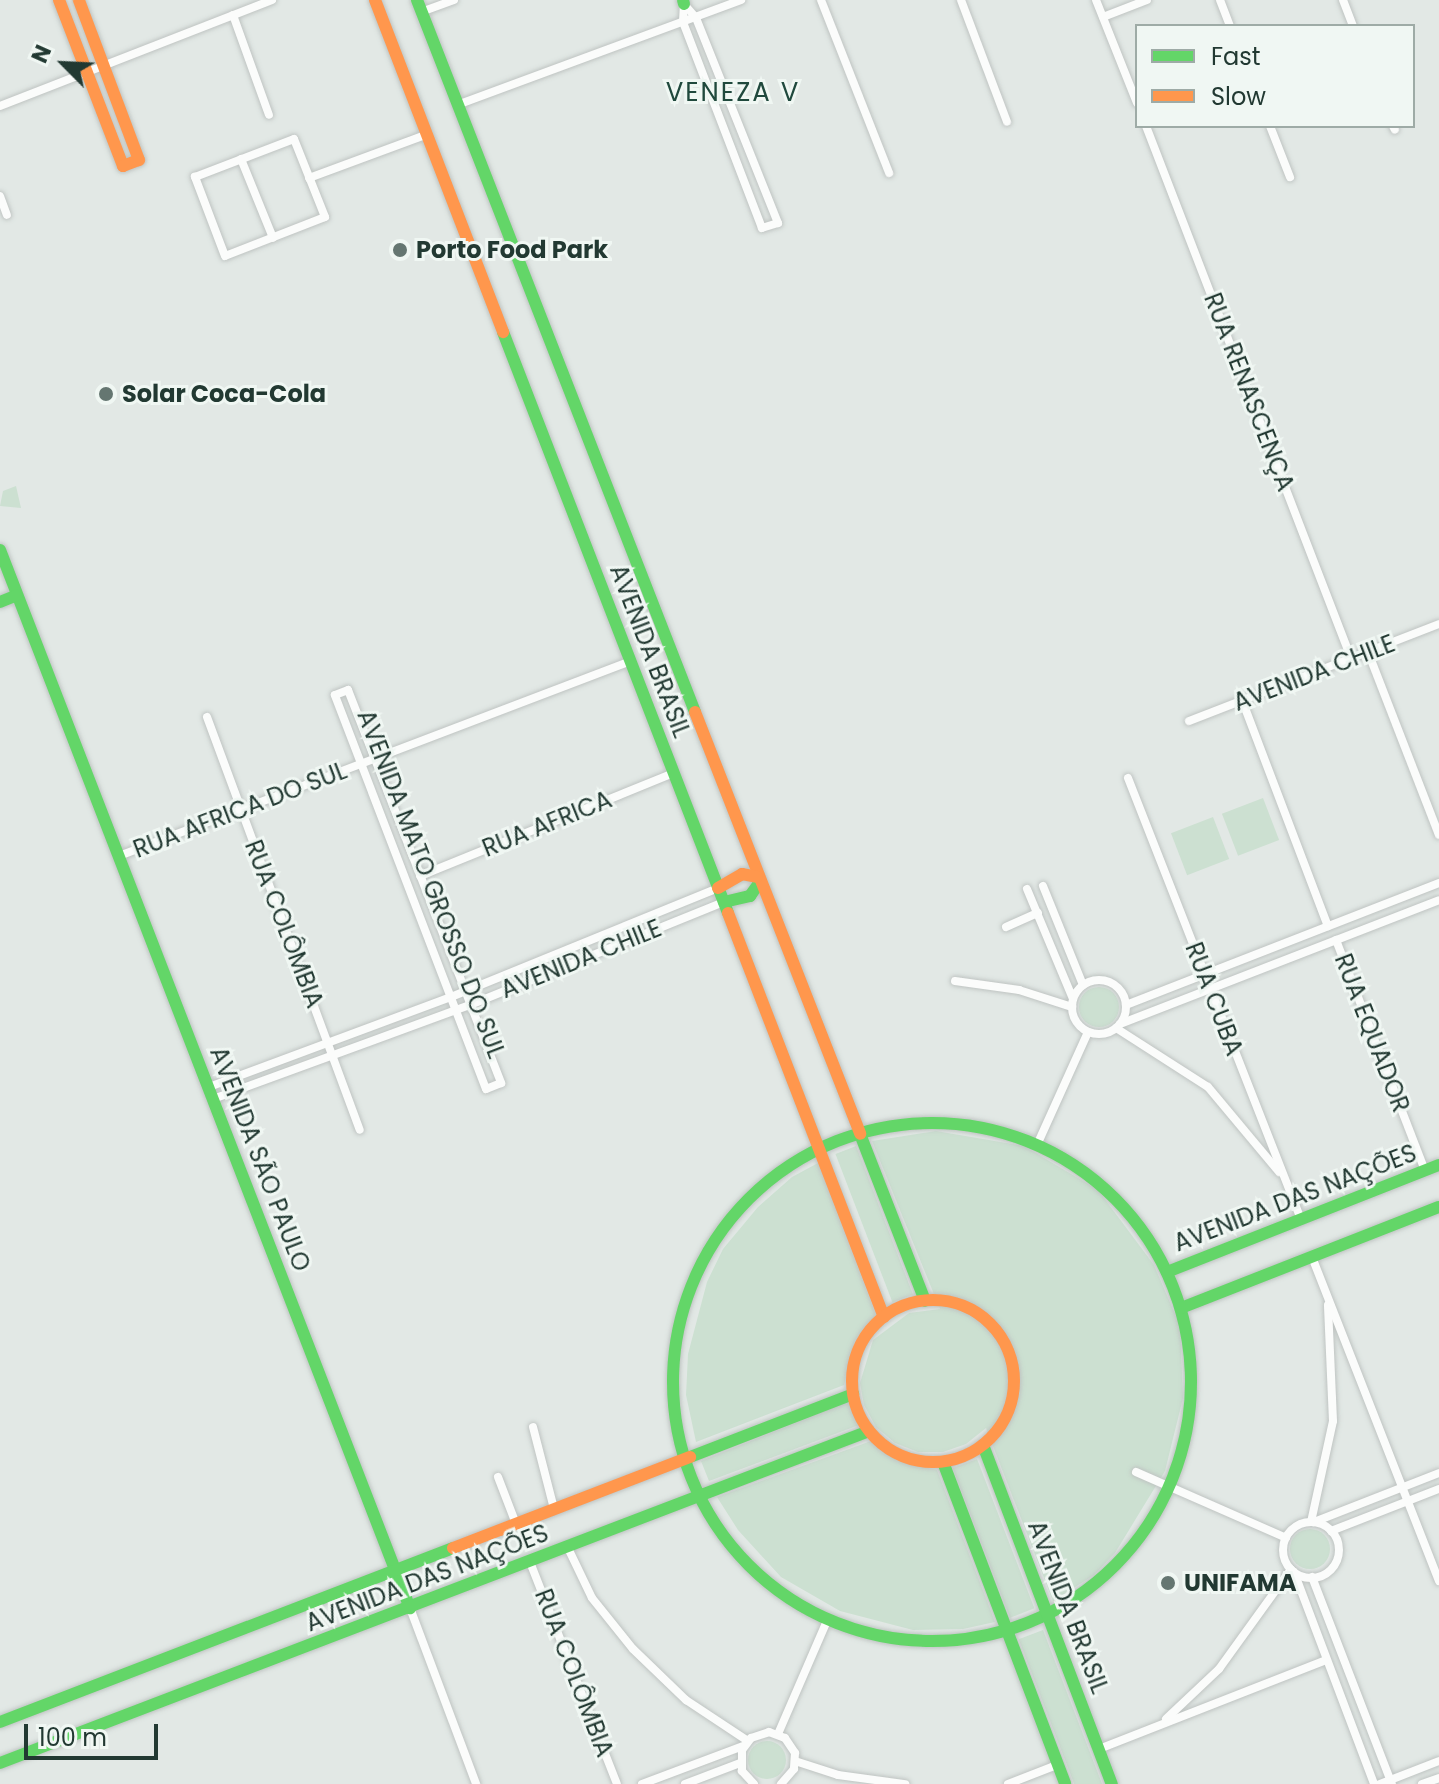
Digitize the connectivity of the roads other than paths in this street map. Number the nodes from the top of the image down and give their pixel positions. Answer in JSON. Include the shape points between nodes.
{"nodes":[{"id":1,"x":59,"y":0,"type":"edge"},
{"id":2,"x":79,"y":0,"type":"edge"},
{"id":3,"x":272,"y":0,"type":"edge"},
{"id":4,"x":375,"y":0,"type":"edge"},
{"id":5,"x":454,"y":0,"type":"edge"},
{"id":6,"x":741,"y":0,"type":"edge"},
{"id":7,"x":821,"y":0,"type":"edge"},
{"id":8,"x":961,"y":0,"type":"edge"},
{"id":9,"x":1096,"y":0,"type":"edge"},
{"id":10,"x":1147,"y":0,"type":"edge"},
{"id":11,"x":1220,"y":0,"type":"edge"},
{"id":12,"x":1343,"y":0,"type":"edge"},
{"id":13,"x":683,"y":2,"type":"edge"},
{"id":14,"x":419,"y":6,"type":"edge"},
{"id":15,"x":233,"y":15,"type":"junction"},
{"id":16,"x":1103,"y":17,"type":"junction"},
{"id":17,"x":696,"y":18,"type":"junction"},
{"id":18,"x":683,"y":22,"type":"junction"},
{"id":19,"x":1229,"y":24,"type":"edge"},
{"id":20,"x":1352,"y":24,"type":"edge"},
{"id":21,"x":103,"y":65,"type":"junction"},
{"id":22,"x":87,"y":72,"type":"junction"},
{"id":23,"x":1135,"y":98,"type":"edge"},
{"id":24,"x":457,"y":105,"type":"junction"},
{"id":25,"x":0,"y":106,"type":"edge"},
{"id":26,"x":269,"y":115,"type":"dead end"},
{"id":27,"x":1007,"y":122,"type":"dead end"},
{"id":28,"x":1147,"y":128,"type":"edge"},
{"id":29,"x":1271,"y":128,"type":"edge"},
{"id":30,"x":425,"y":135,"type":"junction"},
{"id":31,"x":241,"y":159,"type":"junction"},
{"id":32,"x":889,"y":173,"type":"dead end"},
{"id":33,"x":1290,"y":177,"type":"dead end"},
{"id":34,"x":309,"y":178,"type":"junction"},
{"id":35,"x":0,"y":196,"type":"edge"},
{"id":36,"x":7,"y":215,"type":"dead end"},
{"id":37,"x":273,"y":238,"type":"junction"},
{"id":38,"x":0,"y":550,"type":"edge"},
{"id":39,"x":17,"y":595,"type":"junction"},
{"id":40,"x":0,"y":602,"type":"edge"},
{"id":41,"x":1439,"y":624,"type":"edge"},
{"id":42,"x":1368,"y":652,"type":"junction"},
{"id":43,"x":1351,"y":658,"type":"junction"},
{"id":44,"x":631,"y":661,"type":"junction"},
{"id":45,"x":1242,"y":700,"type":"junction"},
{"id":46,"x":207,"y":717,"type":"dead end"},
{"id":47,"x":1189,"y":721,"type":"dead end"},
{"id":48,"x":374,"y":758,"type":"junction"},
{"id":49,"x":361,"y":763,"type":"junction"},
{"id":50,"x":674,"y":773,"type":"junction"},
{"id":51,"x":1128,"y":778,"type":"dead end"},
{"id":52,"x":241,"y":808,"type":"junction"},
{"id":53,"x":1439,"y":835,"type":"edge"},
{"id":54,"x":119,"y":856,"type":"junction"},
{"id":55,"x":420,"y":876,"type":"junction"},
{"id":56,"x":758,"y":880,"type":"junction"},
{"id":57,"x":1439,"y":883,"type":"edge"},
{"id":58,"x":1043,"y":886,"type":"dead end"},
{"id":59,"x":718,"y":888,"type":"junction"},
{"id":60,"x":1027,"y":889,"type":"dead end"},
{"id":61,"x":1439,"y":900,"type":"edge"},
{"id":62,"x":724,"y":902,"type":"junction"},
{"id":63,"x":1038,"y":913,"type":"junction"},
{"id":64,"x":1328,"y":926,"type":"junction"},
{"id":65,"x":1006,"y":927,"type":"dead end"},
{"id":66,"x":1336,"y":940,"type":"junction"},
{"id":67,"x":1205,"y":974,"type":"junction"},
{"id":68,"x":955,"y":981,"type":"dead end"},
{"id":69,"x":1083,"y":985,"type":"junction"},
{"id":70,"x":1211,"y":989,"type":"junction"},
{"id":71,"x":465,"y":992,"type":"junction"},
{"id":72,"x":451,"y":997,"type":"junction"},
{"id":73,"x":1072,"y":1003,"type":"junction"},
{"id":74,"x":470,"y":1005,"type":"junction"},
{"id":75,"x":1126,"y":1005,"type":"junction"},
{"id":76,"x":457,"y":1010,"type":"junction"},
{"id":77,"x":1118,"y":1026,"type":"junction"},
{"id":78,"x":1088,"y":1032,"type":"junction"},
{"id":79,"x":329,"y":1045,"type":"junction"},
{"id":80,"x":334,"y":1056,"type":"junction"},
{"id":81,"x":211,"y":1093,"type":"junction"},
{"id":82,"x":360,"y":1130,"type":"dead end"},
{"id":83,"x":855,"y":1131,"type":"junction"},
{"id":84,"x":1037,"y":1145,"type":"junction"},
{"id":85,"x":819,"y":1147,"type":"junction"},
{"id":86,"x":1439,"y":1165,"type":"edge"},
{"id":87,"x":1425,"y":1171,"type":"junction"},
{"id":88,"x":1287,"y":1183,"type":"junction"},
{"id":89,"x":1439,"y":1207,"type":"edge"},
{"id":90,"x":1301,"y":1219,"type":"junction"},
{"id":91,"x":1312,"y":1257,"type":"junction"},
{"id":92,"x":1167,"y":1272,"type":"junction"},
{"id":93,"x":1326,"y":1292,"type":"junction"},
{"id":94,"x":925,"y":1301,"type":"junction"},
{"id":95,"x":1181,"y":1308,"type":"junction"},
{"id":96,"x":884,"y":1317,"type":"junction"},
{"id":97,"x":853,"y":1394,"type":"junction"},
{"id":98,"x":533,"y":1427,"type":"dead end"},
{"id":99,"x":869,"y":1431,"type":"junction"},
{"id":100,"x":983,"y":1445,"type":"junction"},
{"id":101,"x":684,"y":1459,"type":"junction"},
{"id":102,"x":943,"y":1462,"type":"junction"},
{"id":103,"x":1136,"y":1472,"type":"dead end"},
{"id":104,"x":1439,"y":1473,"type":"edge"},
{"id":105,"x":498,"y":1477,"type":"dead end"},
{"id":106,"x":1169,"y":1487,"type":"junction"},
{"id":107,"x":1402,"y":1488,"type":"junction"},
{"id":108,"x":1439,"y":1489,"type":"edge"},
{"id":109,"x":697,"y":1496,"type":"junction"},
{"id":110,"x":1408,"y":1501,"type":"junction"},
{"id":111,"x":554,"y":1509,"type":"junction"},
{"id":112,"x":1312,"y":1522,"type":"junction"},
{"id":113,"x":516,"y":1524,"type":"junction"},
{"id":114,"x":1331,"y":1531,"type":"junction"},
{"id":115,"x":1286,"y":1538,"type":"junction"},
{"id":116,"x":568,"y":1548,"type":"junction"},
{"id":117,"x":530,"y":1562,"type":"junction"},
{"id":118,"x":1292,"y":1570,"type":"junction"},
{"id":119,"x":396,"y":1571,"type":"junction"},
{"id":120,"x":1312,"y":1577,"type":"junction"},
{"id":121,"x":1439,"y":1581,"type":"edge"},
{"id":122,"x":410,"y":1608,"type":"junction"},
{"id":123,"x":1047,"y":1614,"type":"junction"},
{"id":124,"x":827,"y":1621,"type":"junction"},
{"id":125,"x":1007,"y":1630,"type":"junction"},
{"id":126,"x":1326,"y":1660,"type":"junction"},
{"id":127,"x":0,"y":1722,"type":"edge"},
{"id":128,"x":1160,"y":1725,"type":"junction"},
{"id":129,"x":778,"y":1734,"type":"junction"},
{"id":130,"x":746,"y":1743,"type":"junction"},
{"id":131,"x":1099,"y":1749,"type":"junction"},
{"id":132,"x":795,"y":1761,"type":"junction"},
{"id":133,"x":1439,"y":1761,"type":"edge"},
{"id":134,"x":0,"y":1763,"type":"edge"},
{"id":135,"x":740,"y":1763,"type":"junction"},
{"id":136,"x":1057,"y":1765,"type":"junction"},
{"id":137,"x":1439,"y":1778,"type":"edge"},
{"id":138,"x":1391,"y":1782,"type":"edge"},
{"id":139,"x":476,"y":1784,"type":"edge"},
{"id":140,"x":617,"y":1784,"type":"edge"},
{"id":141,"x":642,"y":1784,"type":"edge"},
{"id":142,"x":685,"y":1784,"type":"edge"},
{"id":143,"x":754,"y":1784,"type":"edge"},
{"id":144,"x":781,"y":1784,"type":"edge"},
{"id":145,"x":905,"y":1784,"type":"edge"},
{"id":146,"x":1008,"y":1784,"type":"edge"},
{"id":147,"x":1065,"y":1784,"type":"edge"},
{"id":148,"x":1112,"y":1784,"type":"edge"},
{"id":149,"x":1377,"y":1784,"type":"edge"},
{"id":150,"x":1422,"y":1784,"type":"edge"}],
"edges":[{"from":1,"to":22,"type":"main road"},
{"from":2,"to":21,"type":"main road"},
{"from":3,"to":15,"type":"street"},
{"from":4,"to":30,"type":"main road","name":"AVENIDA BRASIL"},
{"from":5,"to":14,"type":"street"},
{"from":6,"to":17,"type":"street"},
{"from":7,"to":32,"type":"street"},
{"from":8,"to":27,"type":"street"},
{"from":9,"to":16,"type":"street"},
{"from":10,"to":16,"type":"street"},
{"from":11,"to":19,"type":"street"},
{"from":12,"to":20,"type":"street"},
{"from":13,"to":17,"type":"street"},
{"from":13,"to":18,"type":"street"},
{"from":14,"to":24,"type":"main road","name":"AVENIDA BRASIL"},
{"from":15,"to":21,"type":"street"},
{"from":15,"to":26,"type":"street"},
{"from":16,"to":23,"type":"street"},
{"from":17,"to":18,"type":"street"},
{"from":17,"to":18,"type":"street","via":[[778,223],[762,228]]},
{"from":18,"to":24,"type":"street"},
{"from":21,"to":22,"type":"street"},
{"from":21,"to":22,"type":"main road","via":[[139,160],[123,166]]},
{"from":22,"to":25,"type":"street"},
{"from":24,"to":56,"type":"main road","name":"AVENIDA BRASIL"},
{"from":28,"to":43,"type":"street","name":"RUA RENASCENÇA"},
{"from":29,"to":33,"type":"street"},
{"from":30,"to":34,"type":"street"},
{"from":30,"to":44,"type":"main road","name":"AVENIDA BRASIL"},
{"from":31,"to":34,"type":"street","via":[[294,139]]},
{"from":31,"to":37,"type":"street"},
{"from":31,"to":37,"type":"street","via":[[195,177],[225,256]]},
{"from":34,"to":37,"type":"street","via":[[325,217]]},
{"from":35,"to":36,"type":"street"},
{"from":38,"to":39,"type":"main road","name":"AVENIDA SÃO PAULO"},
{"from":39,"to":40,"type":"main road"},
{"from":39,"to":54,"type":"main road","name":"AVENIDA SÃO PAULO"},
{"from":41,"to":42,"type":"street","name":"AVENIDA CHILE"},
{"from":42,"to":43,"type":"street","name":"AVENIDA CHILE"},
{"from":42,"to":53,"type":"street"},
{"from":43,"to":45,"type":"street","name":"AVENIDA CHILE"},
{"from":44,"to":48,"type":"street","name":"RUA AFRICA DO SUL"},
{"from":44,"to":50,"type":"main road","name":"AVENIDA BRASIL"},
{"from":45,"to":47,"type":"street","name":"AVENIDA CHILE"},
{"from":45,"to":64,"type":"street","name":"RUA EQUADOR"},
{"from":46,"to":52,"type":"street","name":"RUA COLÔMBIA"},
{"from":48,"to":49,"type":"street","name":"RUA AFRICA DO SUL"},
{"from":48,"to":49,"type":"street","name":"AVENIDA MATO GROSSO DO SUL","via":[[348,690],[335,695]]},
{"from":48,"to":55,"type":"street","name":"AVENIDA MATO GROSSO DO SUL"},
{"from":49,"to":52,"type":"street","name":"RUA AFRICA DO SUL"},
{"from":49,"to":72,"type":"street","name":"AVENIDA MATO GROSSO DO SUL"},
{"from":50,"to":55,"type":"street","name":"RUA AFRICA"},
{"from":50,"to":59,"type":"main road","name":"AVENIDA BRASIL"},
{"from":51,"to":67,"type":"street","name":"RUA CUBA"},
{"from":52,"to":54,"type":"street","name":"RUA AFRICA DO SUL"},
{"from":52,"to":79,"type":"street","name":"RUA COLÔMBIA"},
{"from":54,"to":81,"type":"main road","name":"AVENIDA SÃO PAULO"},
{"from":55,"to":71,"type":"street","name":"AVENIDA MATO GROSSO DO SUL"},
{"from":56,"to":59,"type":"main road","via":[[742,874]]},
{"from":56,"to":62,"type":"main road","via":[[750,896]]},
{"from":56,"to":83,"type":"main road","name":"AVENIDA BRASIL"},
{"from":57,"to":64,"type":"street"},
{"from":58,"to":69,"type":"street"},
{"from":59,"to":62,"type":"main road","name":"AVENIDA BRASIL"},
{"from":59,"to":71,"type":"street","name":"AVENIDA CHILE"},
{"from":60,"to":63,"type":"street"},
{"from":61,"to":66,"type":"street"},
{"from":62,"to":74,"type":"street","name":"AVENIDA CHILE"},
{"from":62,"to":85,"type":"main road","name":"AVENIDA BRASIL"},
{"from":63,"to":65,"type":"street"},
{"from":63,"to":73,"type":"street"},
{"from":64,"to":67,"type":"street"},
{"from":66,"to":70,"type":"street"},
{"from":66,"to":87,"type":"street","name":"RUA EQUADOR"},
{"from":67,"to":70,"type":"street","name":"RUA CUBA"},
{"from":67,"to":75,"type":"street"},
{"from":68,"to":73,"type":"street"},
{"from":69,"to":73,"type":"street"},
{"from":69,"to":75,"type":"street","via":[[1098,980],[1114,984]]},
{"from":70,"to":77,"type":"street"},
{"from":70,"to":88,"type":"street","name":"RUA CUBA"},
{"from":71,"to":72,"type":"street","name":"AVENIDA CHILE"},
{"from":71,"to":74,"type":"street","name":"AVENIDA MATO GROSSO DO SUL"},
{"from":72,"to":76,"type":"street","name":"AVENIDA MATO GROSSO DO SUL"},
{"from":72,"to":79,"type":"street","name":"AVENIDA CHILE"},
{"from":73,"to":78,"type":"street","via":[[1076,1022]]},
{"from":74,"to":76,"type":"street","name":"AVENIDA CHILE"},
{"from":74,"to":76,"type":"street","name":"AVENIDA MATO GROSSO DO SUL","via":[[501,1083],[486,1089]]},
{"from":75,"to":77,"type":"street"},
{"from":76,"to":80,"type":"street","name":"AVENIDA CHILE"},
{"from":77,"to":78,"type":"street","via":[[1105,1034]]},
{"from":77,"to":88,"type":"street","via":[[1208,1087]]},
{"from":78,"to":84,"type":"street"},
{"from":79,"to":80,"type":"street","name":"RUA COLÔMBIA"},
{"from":79,"to":81,"type":"street","name":"AVENIDA CHILE"},
{"from":80,"to":81,"type":"street","name":"AVENIDA CHILE"},
{"from":80,"to":82,"type":"street","name":"RUA COLÔMBIA"},
{"from":81,"to":119,"type":"main road","name":"AVENIDA SÃO PAULO"},
{"from":83,"to":84,"type":"main road","via":[[949,1123]]},
{"from":83,"to":85,"type":"main road"},
{"from":83,"to":94,"type":"main road","name":"AVENIDA BRASIL"},
{"from":84,"to":92,"type":"main road","via":[[1110,1193]]},
{"from":85,"to":96,"type":"main road","name":"AVENIDA BRASIL"},
{"from":85,"to":101,"type":"main road","via":[[761,1189],[731,1219],[689,1296],[674,1353],[672,1386]]},
{"from":86,"to":87,"type":"main road","name":"AVENIDA DAS NAÇÕES"},
{"from":87,"to":90,"type":"main road","name":"AVENIDA DAS NAÇÕES"},
{"from":88,"to":90,"type":"street","name":"RUA CUBA"},
{"from":89,"to":91,"type":"main road"},
{"from":90,"to":92,"type":"main road","name":"AVENIDA DAS NAÇÕES"},
{"from":91,"to":93,"type":"street"},
{"from":91,"to":95,"type":"main road"},
{"from":92,"to":95,"type":"main road"},
{"from":93,"to":107,"type":"street"},
{"from":93,"to":112,"type":"street","via":[[1333,1346],[1333,1421]]},
{"from":94,"to":96,"type":"main road"},
{"from":94,"to":100,"type":"main road","via":[[948,1302],[980,1316],[1008,1353],[1014,1378],[1011,1403]]},
{"from":95,"to":106,"type":"main road","via":[[1192,1371],[1191,1407]]},
{"from":96,"to":97,"type":"main road","via":[[860,1346]]},
{"from":97,"to":99,"type":"main road"},
{"from":97,"to":101,"type":"main road","name":"AVENIDA DAS NAÇÕES"},
{"from":98,"to":111,"type":"street"},
{"from":99,"to":102,"type":"main road","via":[[889,1450],[915,1461]]},
{"from":99,"to":109,"type":"main road","name":"AVENIDA DAS NAÇÕES"},
{"from":100,"to":102,"type":"main road"},
{"from":100,"to":123,"type":"main road","name":"AVENIDA BRASIL"},
{"from":101,"to":109,"type":"main road"},
{"from":101,"to":111,"type":"main road","name":"AVENIDA DAS NAÇÕES"},
{"from":102,"to":125,"type":"main road"},
{"from":103,"to":106,"type":"street"},
{"from":104,"to":107,"type":"street"},
{"from":105,"to":113,"type":"street"},
{"from":106,"to":115,"type":"street"},
{"from":106,"to":123,"type":"main road","via":[[1128,1551],[1094,1585]]},
{"from":107,"to":110,"type":"street"},
{"from":107,"to":112,"type":"street"},
{"from":108,"to":110,"type":"street"},
{"from":109,"to":116,"type":"main road","name":"AVENIDA DAS NAÇÕES"},
{"from":109,"to":124,"type":"main road","via":[[738,1558],[769,1586]]},
{"from":110,"to":114,"type":"street"},
{"from":110,"to":121,"type":"street"},
{"from":111,"to":113,"type":"main road","name":"AVENIDA DAS NAÇÕES"},
{"from":112,"to":114,"type":"street"},
{"from":112,"to":115,"type":"street"},
{"from":113,"to":119,"type":"main road","name":"AVENIDA DAS NAÇÕES"},
{"from":114,"to":120,"type":"street","via":[[1338,1559],[1327,1573]]},
{"from":115,"to":118,"type":"street","via":[[1284,1555]]},
{"from":116,"to":117,"type":"main road","name":"AVENIDA DAS NAÇÕES"},
{"from":116,"to":130,"type":"street","via":[[592,1598],[633,1649],[686,1700]]},
{"from":117,"to":122,"type":"main road","name":"AVENIDA DAS NAÇÕES"},
{"from":117,"to":140,"type":"street","name":"RUA COLÔMBIA"},
{"from":118,"to":120,"type":"street"},
{"from":118,"to":126,"type":"street"},
{"from":118,"to":128,"type":"street","via":[[1219,1669]]},
{"from":119,"to":122,"type":"main road","name":"AVENIDA SÃO PAULO"},
{"from":119,"to":127,"type":"main road","name":"AVENIDA DAS NAÇÕES"},
{"from":120,"to":138,"type":"street"},
{"from":122,"to":134,"type":"main road","name":"AVENIDA DAS NAÇÕES"},
{"from":122,"to":139,"type":"street","name":"AVENIDA SÃO PAULO"},
{"from":123,"to":125,"type":"main road"},
{"from":123,"to":131,"type":"main road","name":"AVENIDA BRASIL"},
{"from":124,"to":125,"type":"main road","via":[[881,1639],[923,1642],[964,1641]]},
{"from":124,"to":129,"type":"street"},
{"from":125,"to":136,"type":"main road"},
{"from":126,"to":128,"type":"street"},
{"from":126,"to":149,"type":"street"},
{"from":128,"to":131,"type":"street"},
{"from":129,"to":130,"type":"street","via":[[760,1733]]},
{"from":129,"to":132,"type":"street","via":[[791,1745]]},
{"from":130,"to":135,"type":"street"},
{"from":130,"to":141,"type":"street"},
{"from":131,"to":148,"type":"main road","name":"AVENIDA BRASIL"},
{"from":132,"to":144,"type":"street"},
{"from":132,"to":145,"type":"street","via":[[851,1778]]},
{"from":133,"to":138,"type":"street"},
{"from":135,"to":142,"type":"street"},
{"from":135,"to":143,"type":"street"},
{"from":136,"to":146,"type":"street"},
{"from":136,"to":147,"type":"main road"},
{"from":137,"to":150,"type":"street"},
{"from":138,"to":149,"type":"street"}]}
